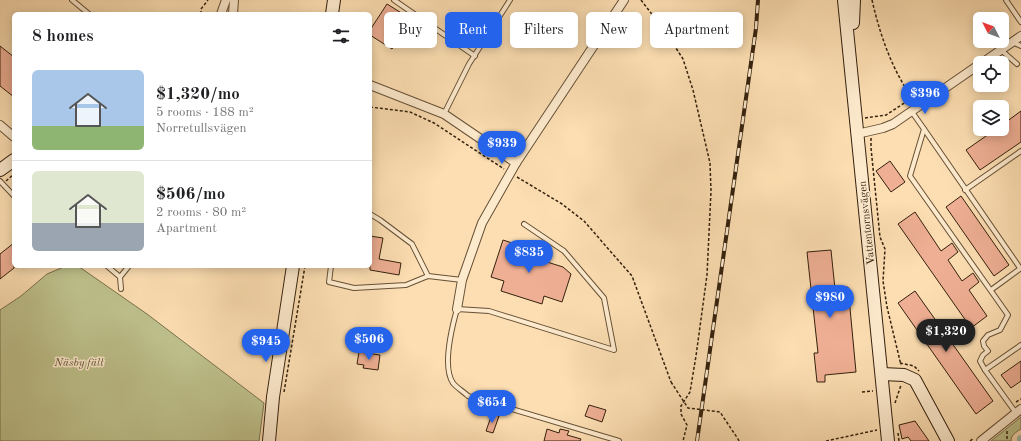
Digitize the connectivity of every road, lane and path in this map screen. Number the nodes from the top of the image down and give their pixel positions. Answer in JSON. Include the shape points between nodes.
{"nodes":[{"id":1,"x":72,"y":0,"type":"edge"},
{"id":2,"x":208,"y":0,"type":"edge"},
{"id":3,"x":226,"y":0,"type":"edge"},
{"id":4,"x":234,"y":0,"type":"edge"},
{"id":5,"x":334,"y":0,"type":"edge"},
{"id":6,"x":341,"y":0,"type":"edge"},
{"id":7,"x":394,"y":0,"type":"edge"},
{"id":8,"x":510,"y":0,"type":"edge"},
{"id":9,"x":624,"y":0,"type":"edge"},
{"id":10,"x":641,"y":0,"type":"edge"},
{"id":11,"x":844,"y":0,"type":"edge"},
{"id":12,"x":854,"y":0,"type":"edge"},
{"id":13,"x":872,"y":0,"type":"edge"},
{"id":14,"x":1006,"y":0,"type":"edge"},
{"id":15,"x":87,"y":12,"type":"edge"},
{"id":16,"x":201,"y":12,"type":"edge"},
{"id":17,"x":222,"y":12,"type":"edge"},
{"id":18,"x":233,"y":12,"type":"edge"},
{"id":19,"x":332,"y":12,"type":"edge"},
{"id":20,"x":340,"y":12,"type":"edge"},
{"id":21,"x":1021,"y":22,"type":"edge"},
{"id":22,"x":1021,"y":36,"type":"edge"},
{"id":23,"x":1012,"y":42,"type":"junction"},
{"id":24,"x":1021,"y":46,"type":"edge"},
{"id":25,"x":1000,"y":50,"type":"junction"},
{"id":26,"x":850,"y":52,"type":"junction"},
{"id":27,"x":474,"y":56,"type":"junction"},
{"id":28,"x":992,"y":56,"type":"edge"},
{"id":29,"x":1017,"y":64,"type":"dead end"},
{"id":30,"x":973,"y":69,"type":"edge"},
{"id":31,"x":372,"y":86,"type":"edge"},
{"id":32,"x":912,"y":98,"type":"junction"},
{"id":33,"x":372,"y":107,"type":"edge"},
{"id":34,"x":915,"y":109,"type":"junction"},
{"id":35,"x":444,"y":114,"type":"junction"},
{"id":36,"x":0,"y":125,"type":"edge"},
{"id":37,"x":924,"y":129,"type":"junction"},
{"id":38,"x":871,"y":131,"type":"junction"},
{"id":39,"x":857,"y":134,"type":"junction"},
{"id":40,"x":12,"y":135,"type":"edge"},
{"id":41,"x":1021,"y":151,"type":"edge"},
{"id":42,"x":12,"y":161,"type":"edge"},
{"id":43,"x":516,"y":163,"type":"junction"},
{"id":44,"x":0,"y":170,"type":"edge"},
{"id":45,"x":511,"y":173,"type":"junction"},
{"id":46,"x":0,"y":181,"type":"edge"},
{"id":47,"x":965,"y":190,"type":"junction"},
{"id":48,"x":12,"y":194,"type":"edge"},
{"id":49,"x":372,"y":215,"type":"edge"},
{"id":50,"x":524,"y":224,"type":"dead end"},
{"id":51,"x":109,"y":268,"type":"edge"},
{"id":52,"x":127,"y":268,"type":"edge"},
{"id":53,"x":293,"y":268,"type":"edge"},
{"id":54,"x":305,"y":268,"type":"edge"},
{"id":55,"x":331,"y":268,"type":"edge"},
{"id":56,"x":1021,"y":268,"type":"edge"},
{"id":57,"x":428,"y":276,"type":"junction"},
{"id":58,"x":120,"y":277,"type":"junction"},
{"id":59,"x":462,"y":280,"type":"junction"},
{"id":60,"x":121,"y":289,"type":"dead end"},
{"id":61,"x":991,"y":290,"type":"junction"},
{"id":62,"x":457,"y":308,"type":"junction"},
{"id":63,"x":1021,"y":345,"type":"edge"},
{"id":64,"x":985,"y":370,"type":"junction"},
{"id":65,"x":882,"y":374,"type":"junction"},
{"id":66,"x":901,"y":375,"type":"junction"},
{"id":67,"x":284,"y":396,"type":"dead end"},
{"id":68,"x":895,"y":403,"type":"dead end"},
{"id":69,"x":1018,"y":411,"type":"edge"},
{"id":70,"x":887,"y":429,"type":"junction"},
{"id":71,"x":738,"y":440,"type":"edge"},
{"id":72,"x":269,"y":441,"type":"edge"},
{"id":73,"x":618,"y":441,"type":"edge"},
{"id":74,"x":683,"y":441,"type":"edge"},
{"id":75,"x":826,"y":441,"type":"edge"},
{"id":76,"x":888,"y":441,"type":"edge"},
{"id":77,"x":899,"y":441,"type":"edge"},
{"id":78,"x":948,"y":441,"type":"edge"},
{"id":79,"x":981,"y":441,"type":"edge"}],
"edges":[{"from":1,"to":15,"type":"lane"},
{"from":2,"to":16,"type":"path"},
{"from":3,"to":17,"type":"street"},
{"from":4,"to":18,"type":"street"},
{"from":5,"to":19,"type":"street"},
{"from":6,"to":20,"type":"street"},
{"from":7,"to":27,"type":"lane"},
{"from":8,"to":27,"type":"lane"},
{"from":9,"to":43,"type":"street"},
{"from":10,"to":74,"type":"path","via":[[683,59],[710,163],[707,275],[690,392],[681,406],[687,425]]},
{"from":11,"to":26,"type":"street","name":"Vattentornsvägen"},
{"from":12,"to":26,"type":"street","name":"Vattentornsvägen"},
{"from":13,"to":32,"type":"path","via":[[879,29],[893,66]]},
{"from":14,"to":21,"type":"lane"},
{"from":22,"to":23,"type":"street"},
{"from":23,"to":24,"type":"lane"},
{"from":23,"to":25,"type":"street"},
{"from":25,"to":28,"type":"street"},
{"from":25,"to":29,"type":"lane"},
{"from":26,"to":39,"type":"street","name":"Vattentornsvägen"},
{"from":27,"to":35,"type":"lane"},
{"from":30,"to":34,"type":"street"},
{"from":31,"to":35,"type":"street"},
{"from":32,"to":34,"type":"path"},
{"from":32,"to":38,"type":"path","via":[[886,115],[869,118]]},
{"from":33,"to":45,"type":"path","via":[[410,112],[434,123]]},
{"from":34,"to":37,"type":"lane"},
{"from":34,"to":38,"type":"street","via":[[892,124]]},
{"from":35,"to":43,"type":"street"},
{"from":36,"to":40,"type":"street"},
{"from":37,"to":47,"type":"lane"},
{"from":37,"to":61,"type":"lane","via":[[910,176]]},
{"from":38,"to":39,"type":"street"},
{"from":38,"to":66,"type":"path","via":[[880,237],[885,249],[883,281]]},
{"from":39,"to":65,"type":"street","name":"Vattentornsvägen"},
{"from":41,"to":47,"type":"lane"},
{"from":42,"to":44,"type":"street"},
{"from":43,"to":45,"type":"street"},
{"from":45,"to":59,"type":"street","via":[[482,223]]},
{"from":45,"to":71,"type":"path","bridge":true,"via":[[562,204],[584,221],[632,276],[671,382],[688,408],[720,412]]},
{"from":46,"to":48,"type":"lane"},
{"from":47,"to":56,"type":"lane"},
{"from":49,"to":57,"type":"lane","via":[[412,244]]},
{"from":50,"to":62,"type":"lane","via":[[564,250],[604,298],[614,350],[490,311]]},
{"from":51,"to":58,"type":"lane"},
{"from":52,"to":58,"type":"lane"},
{"from":53,"to":72,"type":"street","via":[[273,397]]},
{"from":54,"to":67,"type":"path"},
{"from":55,"to":57,"type":"lane","via":[[328,282],[354,288],[406,285]]},
{"from":56,"to":61,"type":"lane"},
{"from":57,"to":59,"type":"lane"},
{"from":58,"to":60,"type":"lane"},
{"from":59,"to":62,"type":"street"},
{"from":61,"to":64,"type":"lane","via":[[1008,316],[1000,330],[988,335],[983,341],[988,350],[980,361]]},
{"from":62,"to":73,"type":"lane","via":[[448,364],[453,383],[468,396]]},
{"from":63,"to":64,"type":"lane"},
{"from":64,"to":69,"type":"lane"},
{"from":65,"to":66,"type":"street"},
{"from":65,"to":70,"type":"street","name":"Vattentornsvägen"},
{"from":66,"to":68,"type":"path","via":[[901,388],[896,395]]},
{"from":66,"to":78,"type":"street","via":[[915,380]]},
{"from":69,"to":79,"type":"street"},
{"from":70,"to":75,"type":"path"},
{"from":70,"to":76,"type":"street","name":"Vattentornsvägen"},
{"from":70,"to":77,"type":"path","via":[[897,427]]}]}
